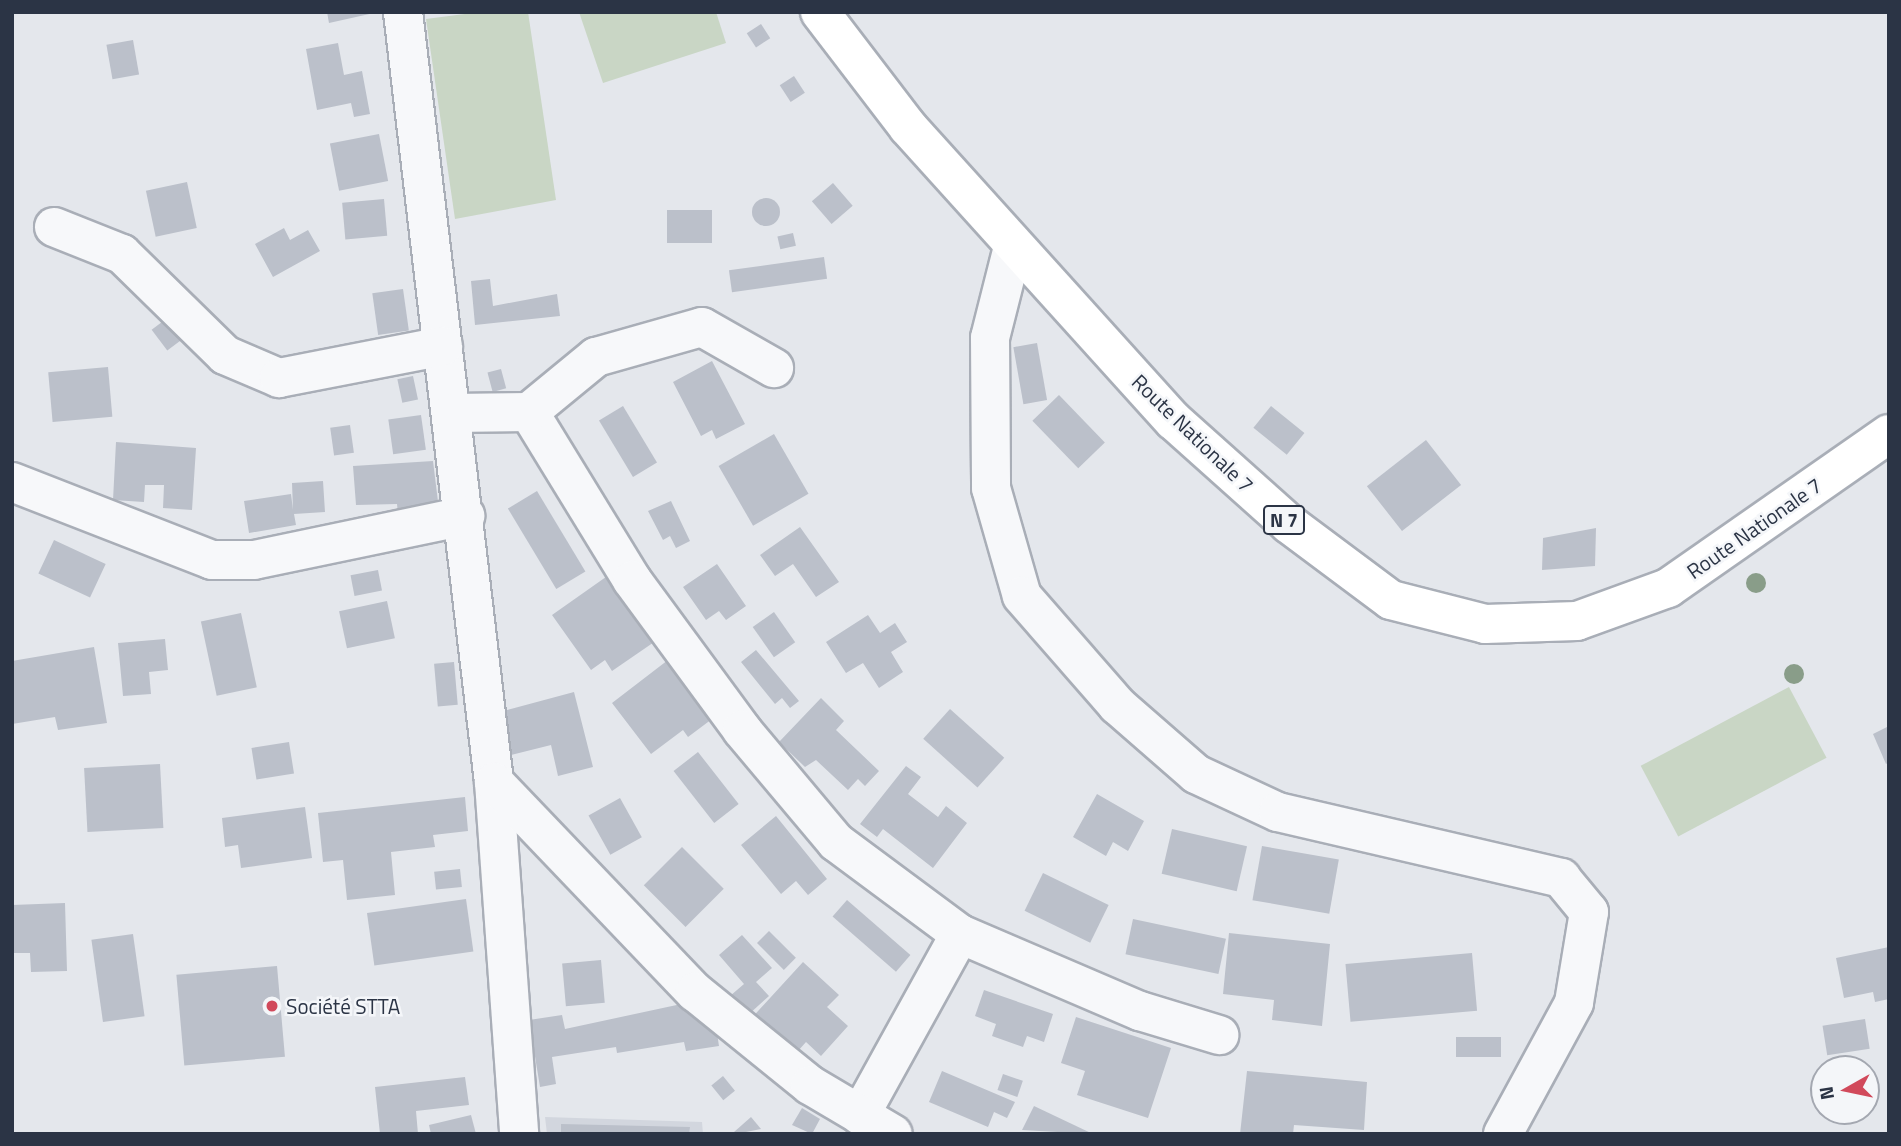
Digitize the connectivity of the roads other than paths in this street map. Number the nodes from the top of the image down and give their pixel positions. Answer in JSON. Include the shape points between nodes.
{"nodes":[{"id":1,"x":403,"y":12,"type":"edge"},
{"id":2,"x":820,"y":12,"type":"edge"},
{"id":3,"x":54,"y":227,"type":"dead end"},
{"id":4,"x":1013,"y":247,"type":"junction"},
{"id":5,"x":443,"y":346,"type":"junction"},
{"id":6,"x":774,"y":368,"type":"dead end"},
{"id":7,"x":529,"y":412,"type":"junction"},
{"id":8,"x":452,"y":413,"type":"junction"},
{"id":9,"x":1889,"y":434,"type":"edge"},
{"id":10,"x":12,"y":482,"type":"edge"},
{"id":11,"x":465,"y":516,"type":"junction"},
{"id":12,"x":494,"y":782,"type":"junction"},
{"id":13,"x":960,"y":933,"type":"junction"},
{"id":14,"x":1219,"y":1035,"type":"dead end"},
{"id":15,"x":860,"y":1115,"type":"junction"},
{"id":16,"x":519,"y":1134,"type":"edge"},
{"id":17,"x":893,"y":1134,"type":"edge"},
{"id":18,"x":1503,"y":1134,"type":"edge"}],
"edges":[{"from":1,"to":5,"type":"street"},
{"from":2,"to":4,"type":"main road","name":"Route Nationale 7","number":"N 7","via":[[908,127]]},
{"from":3,"to":5,"type":"street","via":[[122,254],[225,355],[279,378]]},
{"from":4,"to":9,"type":"main road","name":"Route Nationale 7","number":"N 7","via":[[1174,421],[1289,524],[1391,600],[1485,624],[1577,621],[1668,588]]},
{"from":4,"to":18,"type":"street","via":[[990,338],[991,488],[1022,596],[1030,606],[1117,705],[1196,774],[1278,812],[1562,878],[1590,912],[1574,1003]]},
{"from":5,"to":8,"type":"street"},
{"from":6,"to":7,"type":"street","via":[[702,327],[596,357]]},
{"from":7,"to":8,"type":"street"},
{"from":7,"to":13,"type":"street","via":[[632,580],[742,730],[836,842]]},
{"from":8,"to":11,"type":"street"},
{"from":10,"to":11,"type":"street","via":[[212,560],[254,560]]},
{"from":11,"to":12,"type":"street"},
{"from":12,"to":15,"type":"street","via":[[695,992],[810,1085]]},
{"from":12,"to":16,"type":"street"},
{"from":13,"to":14,"type":"street","via":[[1140,1011]]},
{"from":13,"to":15,"type":"street"},
{"from":15,"to":17,"type":"street"}]}
